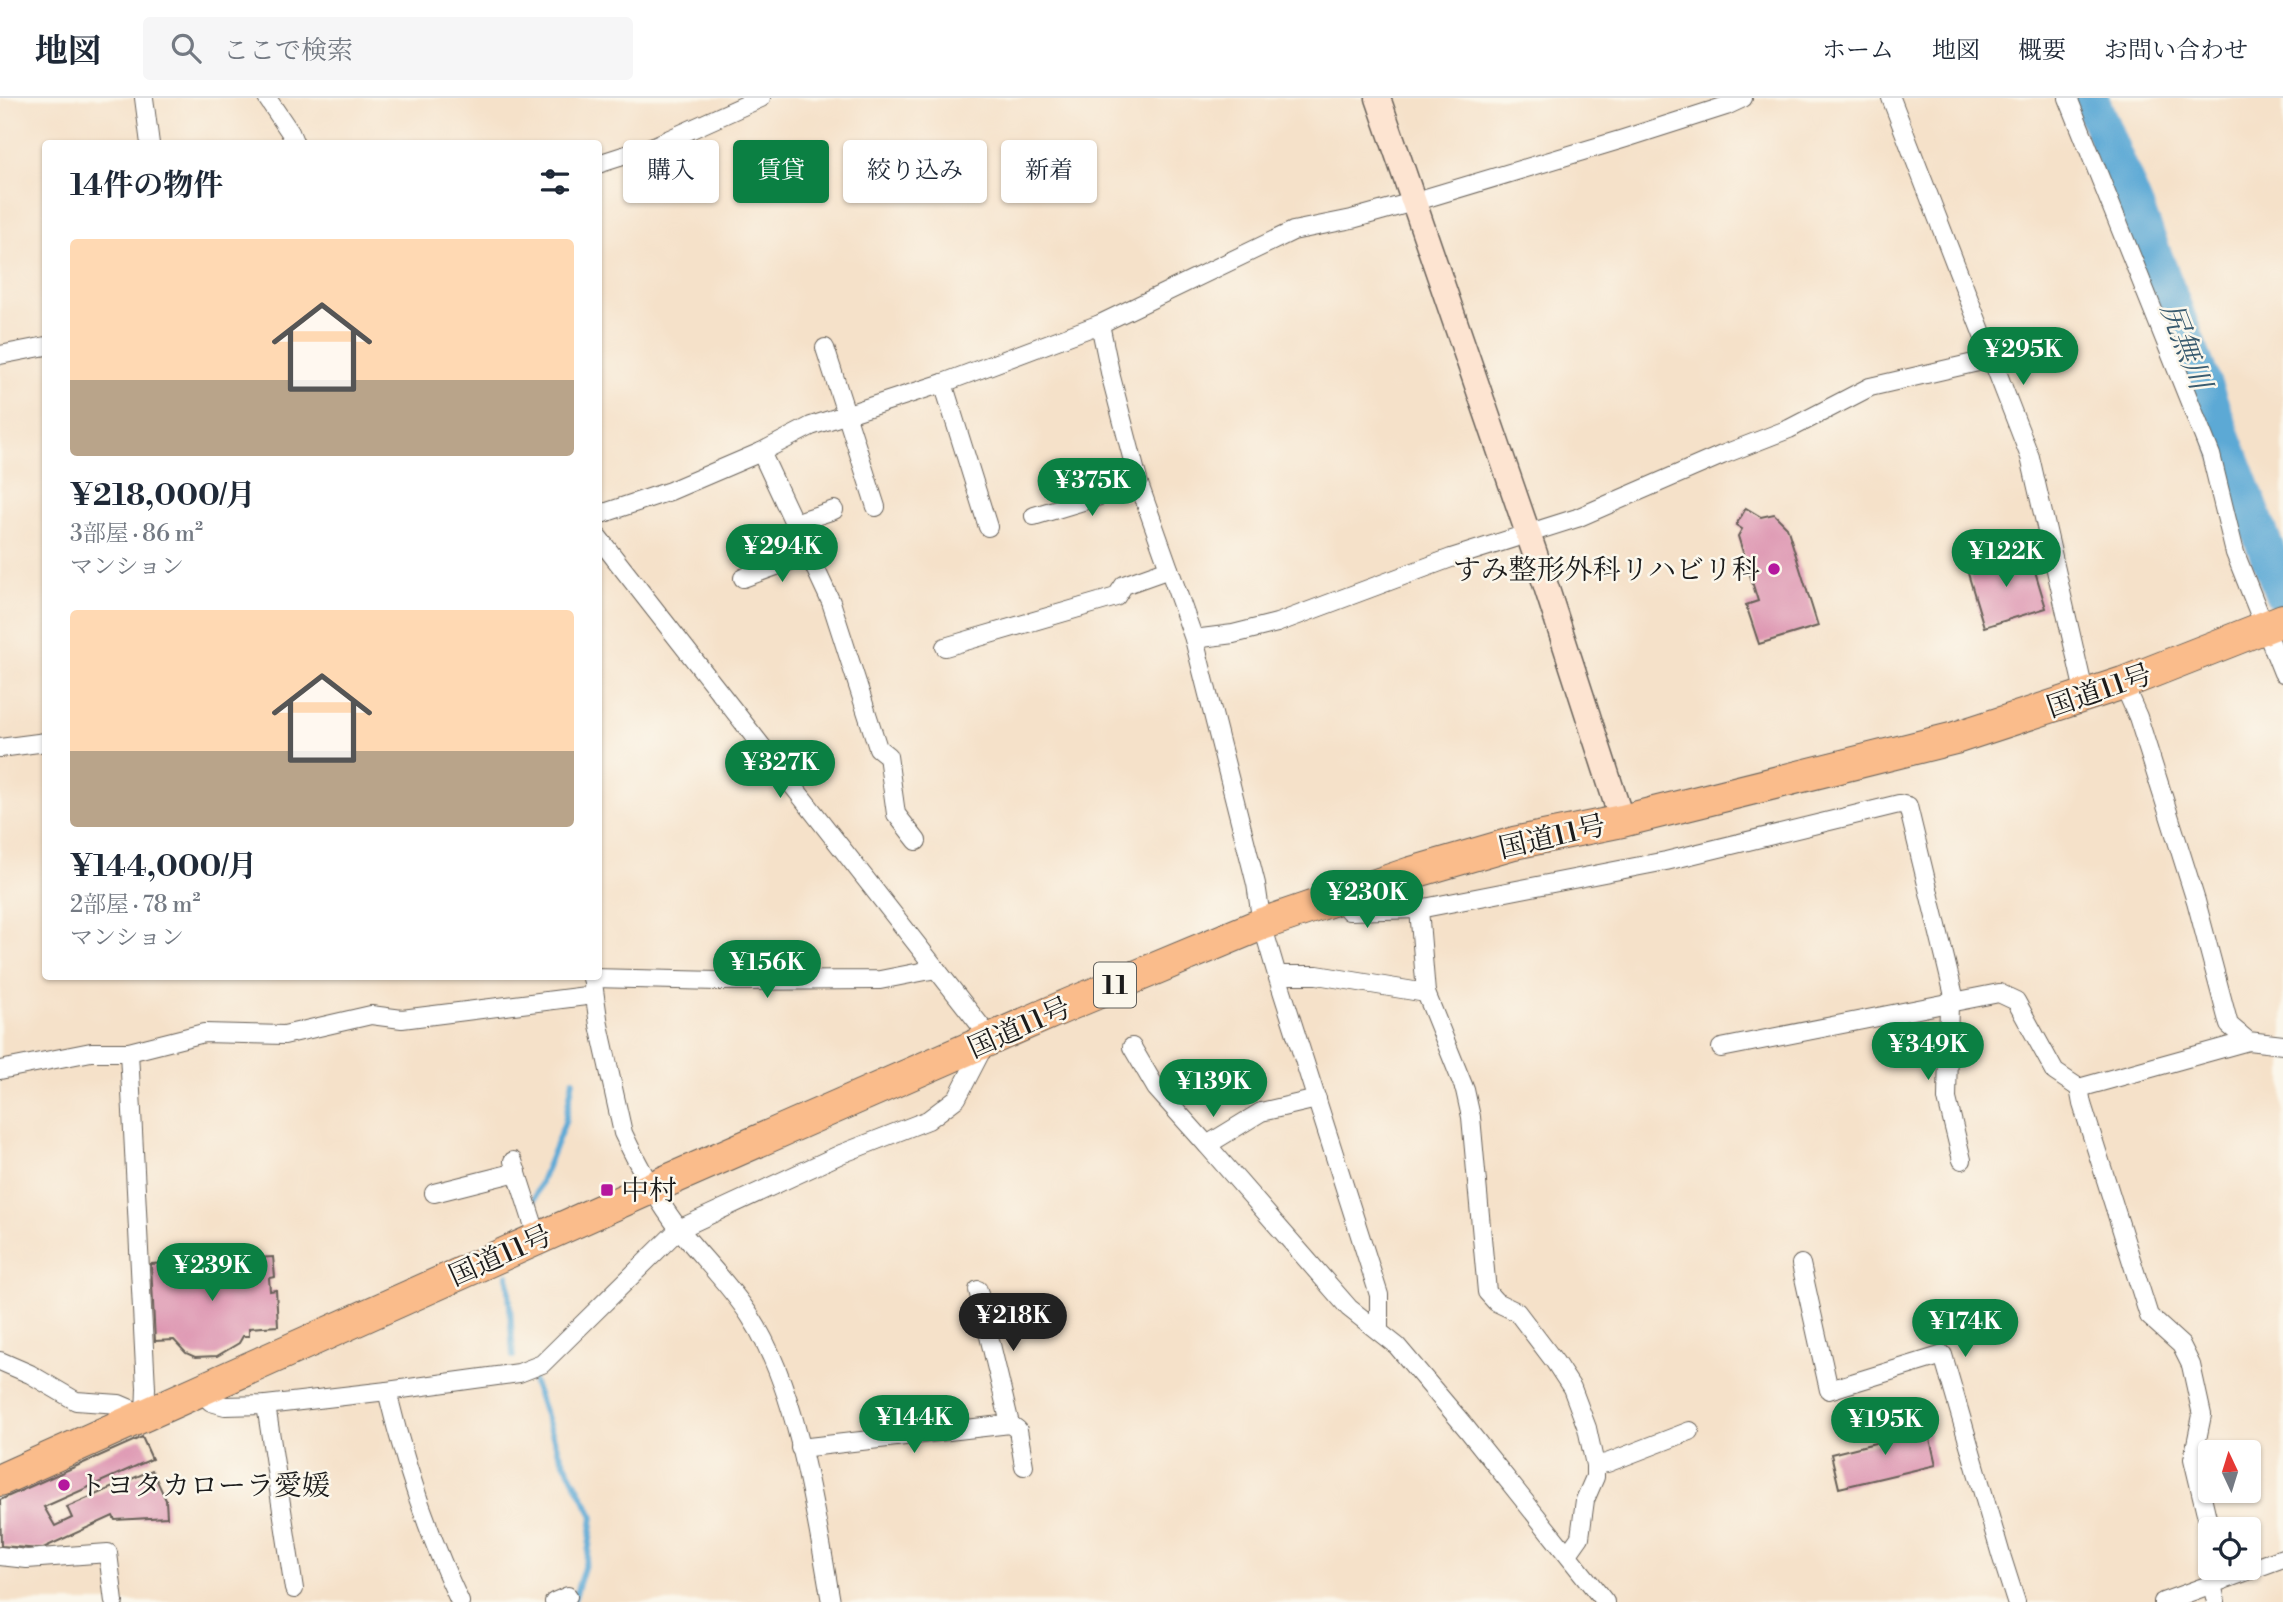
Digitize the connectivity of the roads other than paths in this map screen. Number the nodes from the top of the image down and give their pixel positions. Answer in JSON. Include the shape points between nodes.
{"nodes":[{"id":1,"x":144,"y":98,"type":"edge"},
{"id":2,"x":267,"y":98,"type":"edge"},
{"id":3,"x":761,"y":98,"type":"edge"},
{"id":4,"x":1378,"y":98,"type":"edge"},
{"id":5,"x":1743,"y":98,"type":"edge"},
{"id":6,"x":1891,"y":98,"type":"edge"},
{"id":7,"x":2067,"y":98,"type":"edge"},
{"id":8,"x":149,"y":140,"type":"edge"},
{"id":9,"x":296,"y":140,"type":"edge"},
{"id":10,"x":602,"y":163,"type":"edge"},
{"id":11,"x":1413,"y":202,"type":"junction"},
{"id":12,"x":1100,"y":324,"type":"junction"},
{"id":13,"x":42,"y":347,"type":"edge"},
{"id":14,"x":825,"y":348,"type":"dead end"},
{"id":15,"x":0,"y":355,"type":"edge"},
{"id":16,"x":1992,"y":359,"type":"junction"},
{"id":17,"x":943,"y":383,"type":"junction"},
{"id":18,"x":846,"y":415,"type":"junction"},
{"id":19,"x":761,"y":452,"type":"junction"},
{"id":20,"x":1139,"y":484,"type":"junction"},
{"id":21,"x":876,"y":508,"type":"dead end"},
{"id":22,"x":834,"y":510,"type":"dead end"},
{"id":23,"x":602,"y":513,"type":"edge"},
{"id":24,"x":1034,"y":516,"type":"dead end"},
{"id":25,"x":794,"y":523,"type":"junction"},
{"id":26,"x":988,"y":527,"type":"dead end"},
{"id":27,"x":1527,"y":533,"type":"junction"},
{"id":28,"x":602,"y":542,"type":"edge"},
{"id":29,"x":809,"y":554,"type":"junction"},
{"id":30,"x":1169,"y":569,"type":"junction"},
{"id":31,"x":743,"y":578,"type":"dead end"},
{"id":32,"x":2275,"y":624,"type":"edge"},
{"id":33,"x":1194,"y":639,"type":"junction"},
{"id":34,"x":945,"y":647,"type":"dead end"},
{"id":35,"x":2283,"y":673,"type":"edge"},
{"id":36,"x":2123,"y":684,"type":"junction"},
{"id":37,"x":2085,"y":696,"type":"junction"},
{"id":38,"x":42,"y":743,"type":"edge"},
{"id":39,"x":0,"y":748,"type":"edge"},
{"id":40,"x":1622,"y":821,"type":"junction"},
{"id":41,"x":917,"y":841,"type":"dead end"},
{"id":42,"x":1339,"y":898,"type":"junction"},
{"id":43,"x":1419,"y":909,"type":"junction"},
{"id":44,"x":1262,"y":924,"type":"junction"},
{"id":45,"x":936,"y":969,"type":"junction"},
{"id":46,"x":1277,"y":975,"type":"junction"},
{"id":47,"x":593,"y":983,"type":"edge"},
{"id":48,"x":1426,"y":993,"type":"junction"},
{"id":49,"x":1952,"y":1001,"type":"junction"},
{"id":50,"x":988,"y":1040,"type":"junction"},
{"id":51,"x":2248,"y":1041,"type":"junction"},
{"id":52,"x":2283,"y":1045,"type":"edge"},
{"id":53,"x":1132,"y":1047,"type":"dead end"},
{"id":54,"x":1721,"y":1048,"type":"dead end"},
{"id":55,"x":129,"y":1052,"type":"junction"},
{"id":56,"x":0,"y":1070,"type":"edge"},
{"id":57,"x":2079,"y":1088,"type":"junction"},
{"id":58,"x":1317,"y":1099,"type":"junction"},
{"id":59,"x":1207,"y":1145,"type":"junction"},
{"id":60,"x":1962,"y":1160,"type":"dead end"},
{"id":61,"x":651,"y":1188,"type":"junction"},
{"id":62,"x":434,"y":1193,"type":"dead end"},
{"id":63,"x":532,"y":1221,"type":"junction"},
{"id":64,"x":679,"y":1229,"type":"junction"},
{"id":65,"x":1801,"y":1264,"type":"dead end"},
{"id":66,"x":978,"y":1290,"type":"dead end"},
{"id":67,"x":1379,"y":1331,"type":"junction"},
{"id":68,"x":0,"y":1361,"type":"edge"},
{"id":69,"x":198,"y":1390,"type":"junction"},
{"id":70,"x":387,"y":1391,"type":"junction"},
{"id":71,"x":266,"y":1405,"type":"junction"},
{"id":72,"x":145,"y":1415,"type":"junction"},
{"id":73,"x":1010,"y":1424,"type":"junction"},
{"id":74,"x":1690,"y":1431,"type":"dead end"},
{"id":75,"x":800,"y":1448,"type":"junction"},
{"id":76,"x":1595,"y":1465,"type":"junction"},
{"id":77,"x":1024,"y":1466,"type":"dead end"},
{"id":78,"x":0,"y":1479,"type":"edge"},
{"id":79,"x":2207,"y":1517,"type":"edge"},
{"id":80,"x":1568,"y":1554,"type":"junction"},
{"id":81,"x":0,"y":1556,"type":"edge"},
{"id":82,"x":2283,"y":1558,"type":"edge"},
{"id":83,"x":2220,"y":1583,"type":"edge"},
{"id":84,"x":294,"y":1588,"type":"dead end"},
{"id":85,"x":114,"y":1602,"type":"edge"},
{"id":86,"x":460,"y":1602,"type":"edge"},
{"id":87,"x":831,"y":1602,"type":"edge"},
{"id":88,"x":1605,"y":1602,"type":"edge"},
{"id":89,"x":2017,"y":1602,"type":"edge"},
{"id":90,"x":2163,"y":1602,"type":"edge"}],
"edges":[{"from":1,"to":8,"type":"street"},
{"from":2,"to":9,"type":"street"},
{"from":3,"to":10,"type":"street","via":[[654,146]]},
{"from":4,"to":11,"type":"street"},
{"from":5,"to":11,"type":"street"},
{"from":6,"to":16,"type":"street"},
{"from":7,"to":32,"type":"street","via":[[2211,455],[2235,553]]},
{"from":11,"to":12,"type":"street","via":[[1293,231]]},
{"from":11,"to":27,"type":"street"},
{"from":12,"to":17,"type":"street"},
{"from":12,"to":20,"type":"street"},
{"from":13,"to":15,"type":"street"},
{"from":14,"to":18,"type":"street"},
{"from":16,"to":27,"type":"street","via":[[1870,387],[1788,429],[1577,518]]},
{"from":16,"to":37,"type":"street","via":[[2029,457]]},
{"from":17,"to":18,"type":"street"},
{"from":17,"to":26,"type":"street"},
{"from":18,"to":19,"type":"street","via":[[811,426]]},
{"from":18,"to":21,"type":"street"},
{"from":19,"to":23,"type":"street","via":[[670,491]]},
{"from":19,"to":25,"type":"street"},
{"from":20,"to":24,"type":"street"},
{"from":20,"to":30,"type":"street"},
{"from":22,"to":25,"type":"street"},
{"from":25,"to":29,"type":"street"},
{"from":27,"to":33,"type":"street","via":[[1277,623]]},
{"from":27,"to":40,"type":"street"},
{"from":28,"to":45,"type":"street"},
{"from":29,"to":31,"type":"street"},
{"from":29,"to":41,"type":"street","via":[[831,602],[878,748],[888,756],[896,814]]},
{"from":30,"to":33,"type":"street"},
{"from":30,"to":34,"type":"street","via":[[1125,585],[1115,597]]},
{"from":32,"to":35,"type":"street"},
{"from":32,"to":36,"type":"highway","name":"国道11号","number":"11"},
{"from":33,"to":44,"type":"street"},
{"from":36,"to":37,"type":"highway","name":"国道11号","number":"11"},
{"from":36,"to":51,"type":"street","via":[[2138,717],[2196,901],[2229,1025]]},
{"from":37,"to":40,"type":"highway","name":"国道11号","number":"11","via":[[1955,738]]},
{"from":38,"to":39,"type":"street"},
{"from":40,"to":42,"type":"highway","name":"国道11号","number":"11","via":[[1514,843]]},
{"from":42,"to":43,"type":"street","via":[[1349,911]]},
{"from":42,"to":44,"type":"highway","name":"国道11号","number":"11"},
{"from":43,"to":48,"type":"street"},
{"from":43,"to":49,"type":"street","via":[[1666,861],[1899,804],[1908,806]]},
{"from":44,"to":46,"type":"street"},
{"from":44,"to":50,"type":"highway","name":"国道11号","number":"11"},
{"from":45,"to":47,"type":"street","via":[[880,979]]},
{"from":45,"to":50,"type":"street"},
{"from":46,"to":48,"type":"street","via":[[1317,975]]},
{"from":46,"to":58,"type":"street"},
{"from":47,"to":55,"type":"street","via":[[402,1019],[371,1015],[284,1035],[204,1033]]},
{"from":47,"to":61,"type":"street","via":[[623,1133]]},
{"from":48,"to":76,"type":"street","via":[[1465,1090],[1471,1118],[1487,1292],[1517,1312],[1572,1388]]},
{"from":49,"to":54,"type":"street"},
{"from":49,"to":57,"type":"street","via":[[1999,993],[2016,1001],[2056,1072]]},
{"from":49,"to":60,"type":"street","via":[[1947,1099]]},
{"from":50,"to":61,"type":"highway","name":"国道11号","number":"11"},
{"from":50,"to":64,"type":"street","via":[[957,1098],[928,1120],[841,1154]]},
{"from":51,"to":52,"type":"street"},
{"from":51,"to":57,"type":"street"},
{"from":53,"to":59,"type":"street","via":[[1156,1088]]},
{"from":55,"to":56,"type":"street","via":[[91,1052]]},
{"from":55,"to":72,"type":"street"},
{"from":57,"to":79,"type":"street","via":[[2149,1316],[2181,1345],[2191,1365],[2202,1415],[2193,1459]]},
{"from":58,"to":59,"type":"street","via":[[1261,1112]]},
{"from":58,"to":67,"type":"street","via":[[1379,1295]]},
{"from":59,"to":67,"type":"street","via":[[1349,1308]]},
{"from":61,"to":63,"type":"highway","name":"国道11号","number":"11"},
{"from":61,"to":64,"type":"street"},
{"from":62,"to":63,"type":"street","via":[[515,1166]]},
{"from":63,"to":69,"type":"highway","name":"国道11号","number":"11"},
{"from":64,"to":70,"type":"street","via":[[542,1364],[519,1373]]},
{"from":64,"to":75,"type":"street","via":[[751,1317],[779,1371]]},
{"from":65,"to":89,"type":"street","via":[[1829,1390],[1943,1355]]},
{"from":66,"to":73,"type":"street"},
{"from":67,"to":80,"type":"street","via":[[1405,1356]]},
{"from":68,"to":72,"type":"street","via":[[76,1401],[119,1405]]},
{"from":69,"to":71,"type":"street","via":[[211,1402],[225,1406]]},
{"from":69,"to":72,"type":"highway","name":"国道11号","number":"11"},
{"from":70,"to":71,"type":"street"},
{"from":70,"to":86,"type":"street","via":[[418,1503]]},
{"from":71,"to":84,"type":"street"},
{"from":72,"to":78,"type":"highway","name":"国道11号","number":"11"},
{"from":73,"to":75,"type":"street"},
{"from":73,"to":77,"type":"street","via":[[1018,1430]]},
{"from":74,"to":76,"type":"street"},
{"from":75,"to":87,"type":"street"},
{"from":76,"to":80,"type":"street","via":[[1580,1537]]},
{"from":80,"to":88,"type":"street"},
{"from":81,"to":85,"type":"street","via":[[27,1559],[108,1553]]},
{"from":82,"to":83,"type":"street"},
{"from":83,"to":90,"type":"street"}]}
